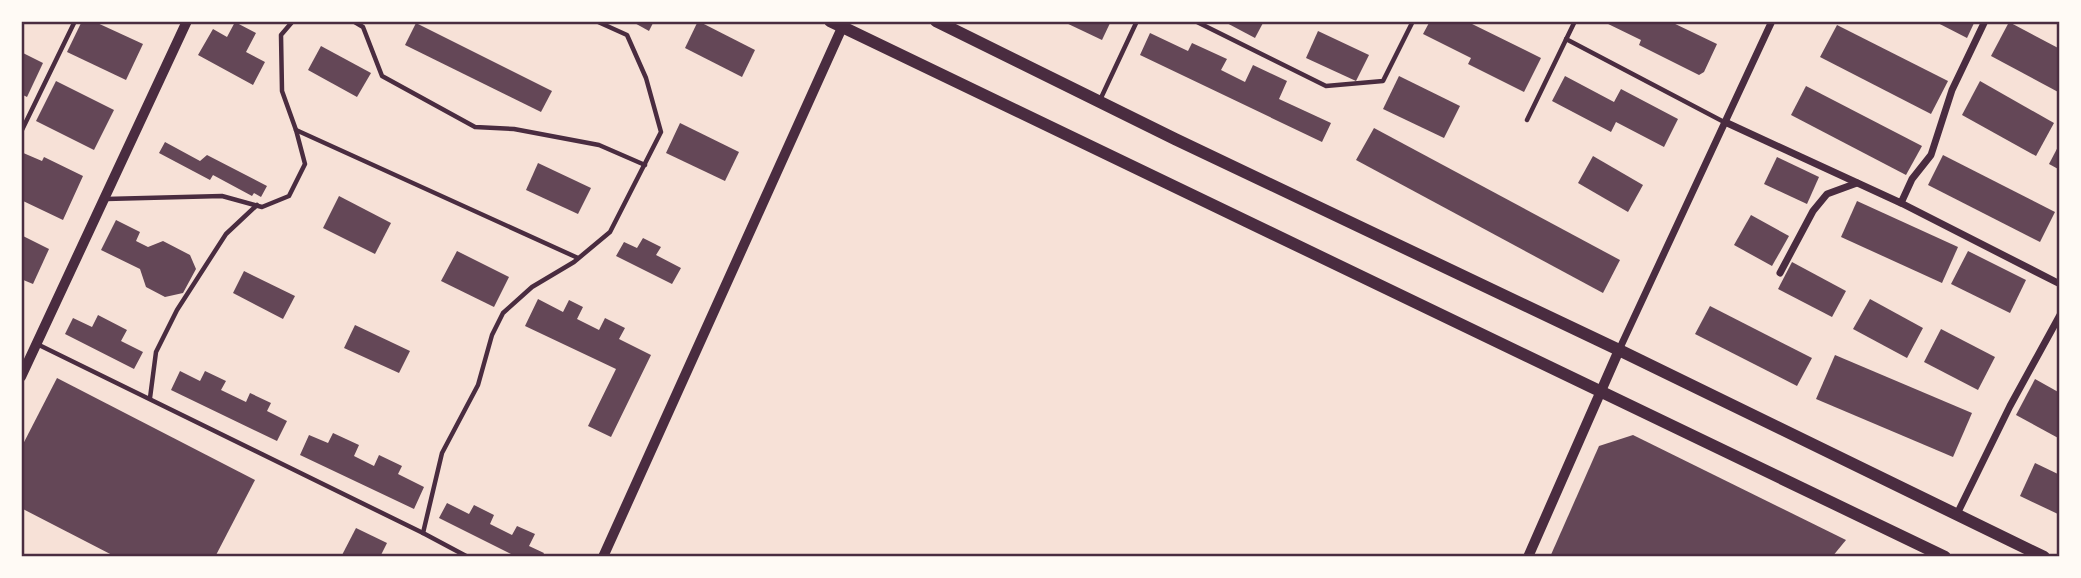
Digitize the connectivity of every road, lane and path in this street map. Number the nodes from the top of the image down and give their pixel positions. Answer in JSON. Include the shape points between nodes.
{"nodes":[{"id":1,"x":75,"y":21,"type":"edge"},
{"id":2,"x":187,"y":21,"type":"edge"},
{"id":3,"x":293,"y":21,"type":"edge"},
{"id":4,"x":353,"y":21,"type":"edge"},
{"id":5,"x":596,"y":21,"type":"edge"},
{"id":6,"x":830,"y":21,"type":"edge"},
{"id":7,"x":936,"y":21,"type":"edge"},
{"id":8,"x":1137,"y":21,"type":"edge"},
{"id":9,"x":1195,"y":21,"type":"edge"},
{"id":10,"x":1413,"y":21,"type":"edge"},
{"id":11,"x":1575,"y":21,"type":"edge"},
{"id":12,"x":1772,"y":21,"type":"edge"},
{"id":13,"x":1985,"y":21,"type":"edge"},
{"id":14,"x":844,"y":24,"type":"edge"},
{"id":15,"x":1566,"y":39,"type":"junction"},
{"id":16,"x":1100,"y":101,"type":"junction"},
{"id":17,"x":1527,"y":120,"type":"dead end"},
{"id":18,"x":1725,"y":122,"type":"junction"},
{"id":19,"x":296,"y":130,"type":"junction"},
{"id":20,"x":21,"y":132,"type":"edge"},
{"id":21,"x":645,"y":165,"type":"junction"},
{"id":22,"x":1857,"y":183,"type":"junction"},
{"id":23,"x":104,"y":199,"type":"junction"},
{"id":24,"x":1901,"y":203,"type":"junction"},
{"id":25,"x":257,"y":205,"type":"junction"},
{"id":26,"x":578,"y":258,"type":"junction"},
{"id":27,"x":1780,"y":273,"type":"dead end"},
{"id":28,"x":2060,"y":284,"type":"edge"},
{"id":29,"x":2060,"y":315,"type":"edge"},
{"id":30,"x":36,"y":344,"type":"junction"},
{"id":31,"x":1619,"y":350,"type":"junction"},
{"id":32,"x":21,"y":377,"type":"edge"},
{"id":33,"x":1601,"y":390,"type":"junction"},
{"id":34,"x":150,"y":398,"type":"junction"},
{"id":35,"x":1958,"y":514,"type":"junction"},
{"id":36,"x":423,"y":533,"type":"junction"},
{"id":37,"x":468,"y":557,"type":"edge"},
{"id":38,"x":603,"y":557,"type":"edge"},
{"id":39,"x":1528,"y":557,"type":"edge"},
{"id":40,"x":1945,"y":557,"type":"edge"},
{"id":41,"x":2044,"y":557,"type":"edge"}],
"edges":[{"from":1,"to":20,"type":"lane"},
{"from":2,"to":23,"type":"street"},
{"from":3,"to":19,"type":"lane","via":[[281,35],[282,91]]},
{"from":4,"to":21,"type":"lane","via":[[363,27],[382,76],[475,127],[514,129],[599,145]]},
{"from":5,"to":21,"type":"lane","via":[[627,34],[646,79],[661,132]]},
{"from":6,"to":14,"type":"main road"},
{"from":7,"to":16,"type":"main road"},
{"from":8,"to":16,"type":"lane"},
{"from":9,"to":10,"type":"lane","via":[[1326,86],[1383,81]]},
{"from":11,"to":15,"type":"lane"},
{"from":12,"to":18,"type":"street"},
{"from":13,"to":24,"type":"street","via":[[1952,90],[1931,155]]},
{"from":14,"to":33,"type":"main road"},
{"from":14,"to":38,"type":"street"},
{"from":15,"to":17,"type":"lane"},
{"from":15,"to":18,"type":"lane"},
{"from":16,"to":31,"type":"main road"},
{"from":18,"to":22,"type":"street"},
{"from":18,"to":31,"type":"street"},
{"from":19,"to":25,"type":"lane","via":[[305,164],[289,197]]},
{"from":19,"to":26,"type":"lane"},
{"from":21,"to":26,"type":"lane","via":[[610,232]]},
{"from":22,"to":24,"type":"street"},
{"from":22,"to":27,"type":"street","via":[[1827,194]]},
{"from":23,"to":25,"type":"lane","via":[[222,196]]},
{"from":23,"to":30,"type":"street"},
{"from":24,"to":28,"type":"street"},
{"from":25,"to":34,"type":"lane","via":[[226,233],[177,310],[156,352]]},
{"from":26,"to":36,"type":"lane","via":[[532,287],[503,313],[478,385],[442,453]]},
{"from":29,"to":35,"type":"street"},
{"from":30,"to":32,"type":"street"},
{"from":30,"to":34,"type":"lane"},
{"from":31,"to":33,"type":"street"},
{"from":31,"to":35,"type":"main road"},
{"from":33,"to":39,"type":"street"},
{"from":33,"to":40,"type":"main road"},
{"from":34,"to":36,"type":"lane"},
{"from":35,"to":41,"type":"main road"},
{"from":36,"to":37,"type":"lane"}]}
